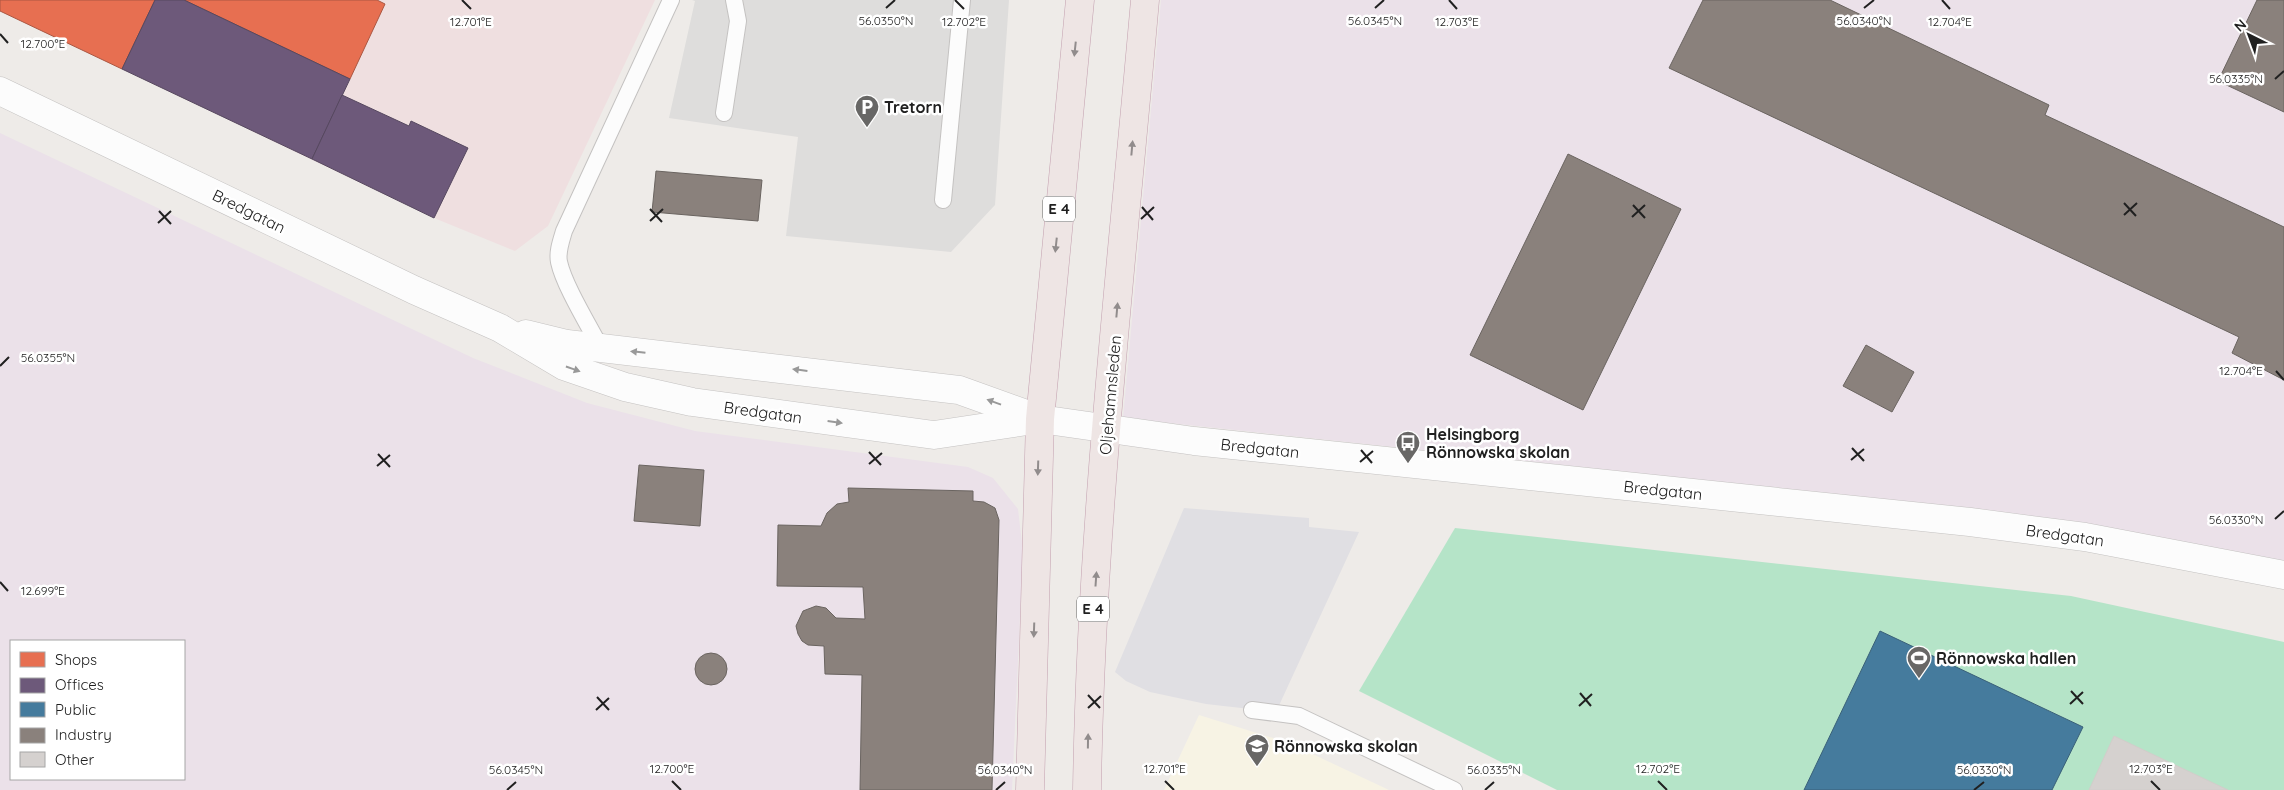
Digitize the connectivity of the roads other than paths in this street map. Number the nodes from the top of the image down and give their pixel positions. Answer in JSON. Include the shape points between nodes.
{"nodes":[{"id":1,"x":671,"y":0,"type":"edge"},
{"id":2,"x":734,"y":0,"type":"edge"},
{"id":3,"x":962,"y":0,"type":"edge"},
{"id":4,"x":1080,"y":0,"type":"edge"},
{"id":5,"x":1145,"y":0,"type":"edge"},
{"id":6,"x":0,"y":91,"type":"edge"},
{"id":7,"x":724,"y":112,"type":"dead end"},
{"id":8,"x":943,"y":200,"type":"dead end"},
{"id":9,"x":500,"y":328,"type":"junction"},
{"id":10,"x":600,"y":347,"type":"junction"},
{"id":11,"x":1040,"y":419,"type":"junction"},
{"id":12,"x":1107,"y":428,"type":"junction"},
{"id":13,"x":2284,"y":574,"type":"edge"},
{"id":14,"x":1252,"y":710,"type":"dead end"},
{"id":15,"x":1030,"y":790,"type":"edge"},
{"id":16,"x":1087,"y":790,"type":"edge"},
{"id":17,"x":1454,"y":790,"type":"edge"}],
"edges":[{"from":1,"to":10,"type":"lane","via":[[559,248],[564,275]]},
{"from":2,"to":7,"type":"lane","via":[[738,21]]},
{"from":3,"to":8,"type":"lane"},
{"from":4,"to":11,"type":"highway","number":"E 4","one_way":true},
{"from":12,"to":5,"type":"highway","name":"Oljehamnsleden","number":"E 4","one_way":true},
{"from":6,"to":9,"type":"street","name":"Bredgatan"},
{"from":9,"to":10,"type":"street","name":"Bredgatan","via":[[567,344]]},
{"from":9,"to":11,"type":"street","name":"Bredgatan","one_way":true,"via":[[564,366],[625,387],[692,402],[934,435]]},
{"from":11,"to":10,"type":"street","name":"Bredgatan","one_way":true,"via":[[959,390]]},
{"from":11,"to":12,"type":"street","name":"Bredgatan"},
{"from":11,"to":15,"type":"highway","number":"E 4","one_way":true},
{"from":12,"to":13,"type":"street","name":"Bredgatan","via":[[1194,441],[1970,522],[2085,537]]},
{"from":16,"to":12,"type":"highway","name":"Oljehamnsleden","number":"E 4","one_way":true,"via":[[1091,640]]},
{"from":14,"to":17,"type":"lane","via":[[1299,716]]}]}
